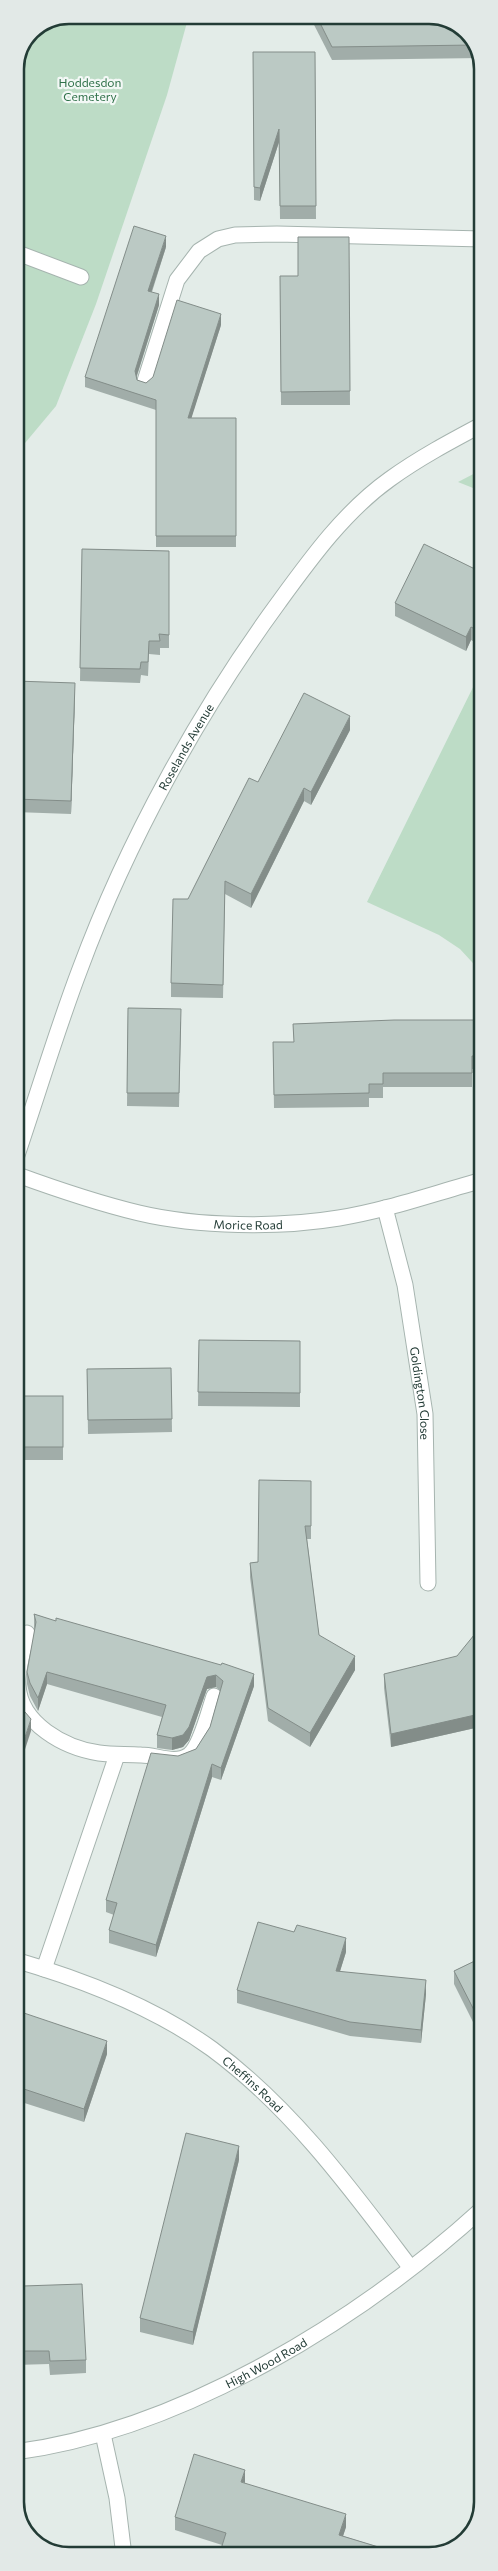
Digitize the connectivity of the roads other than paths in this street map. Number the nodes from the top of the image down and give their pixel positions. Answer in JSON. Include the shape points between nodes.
{"nodes":[{"id":1,"x":474,"y":239,"type":"edge"},
{"id":2,"x":24,"y":255,"type":"edge"},
{"id":3,"x":81,"y":277,"type":"dead end"},
{"id":4,"x":144,"y":384,"type":"edge"},
{"id":5,"x":474,"y":429,"type":"edge"},
{"id":6,"x":24,"y":1133,"type":"edge"},
{"id":7,"x":24,"y":1177,"type":"edge"},
{"id":8,"x":474,"y":1183,"type":"edge"},
{"id":9,"x":385,"y":1208,"type":"junction"},
{"id":10,"x":428,"y":1583,"type":"dead end"},
{"id":11,"x":27,"y":1632,"type":"dead end"},
{"id":12,"x":24,"y":1649,"type":"edge"},
{"id":13,"x":214,"y":1696,"type":"dead end"},
{"id":14,"x":24,"y":1706,"type":"edge"},
{"id":15,"x":117,"y":1755,"type":"junction"},
{"id":16,"x":24,"y":1963,"type":"edge"},
{"id":17,"x":44,"y":1969,"type":"junction"},
{"id":18,"x":474,"y":2215,"type":"edge"},
{"id":19,"x":410,"y":2267,"type":"junction"},
{"id":20,"x":103,"y":2434,"type":"junction"},
{"id":21,"x":24,"y":2451,"type":"edge"},
{"id":22,"x":123,"y":2547,"type":"edge"}],
"edges":[{"from":1,"to":4,"type":"street","via":[[235,234],[218,239],[199,251],[177,280]]},
{"from":2,"to":3,"type":"street"},
{"from":5,"to":6,"type":"street","name":"Roselands Avenue","via":[[389,479],[348,516],[244,650],[151,811],[111,891],[80,968]]},
{"from":7,"to":9,"type":"street","name":"Morice Road","via":[[140,1214],[200,1223],[266,1224],[339,1218]]},
{"from":8,"to":9,"type":"street","name":"Morice Road"},
{"from":9,"to":10,"type":"street","name":"Goldington Close","via":[[405,1285],[425,1414]]},
{"from":11,"to":12,"type":"street"},
{"from":13,"to":15,"type":"street","via":[[191,1754],[171,1760]]},
{"from":14,"to":15,"type":"street","via":[[39,1726],[71,1746]]},
{"from":15,"to":17,"type":"street"},
{"from":16,"to":17,"type":"street","name":"Cheffins Road"},
{"from":17,"to":19,"type":"street","name":"Cheffins Road","via":[[144,2008],[226,2061],[304,2133]]},
{"from":18,"to":19,"type":"street","name":"High Wood Road"},
{"from":19,"to":20,"type":"street","name":"High Wood Road","via":[[340,2317],[276,2356],[206,2394],[136,2424]]},
{"from":20,"to":21,"type":"street","name":"High Wood Road"},
{"from":20,"to":22,"type":"street","via":[[117,2498]]}]}
